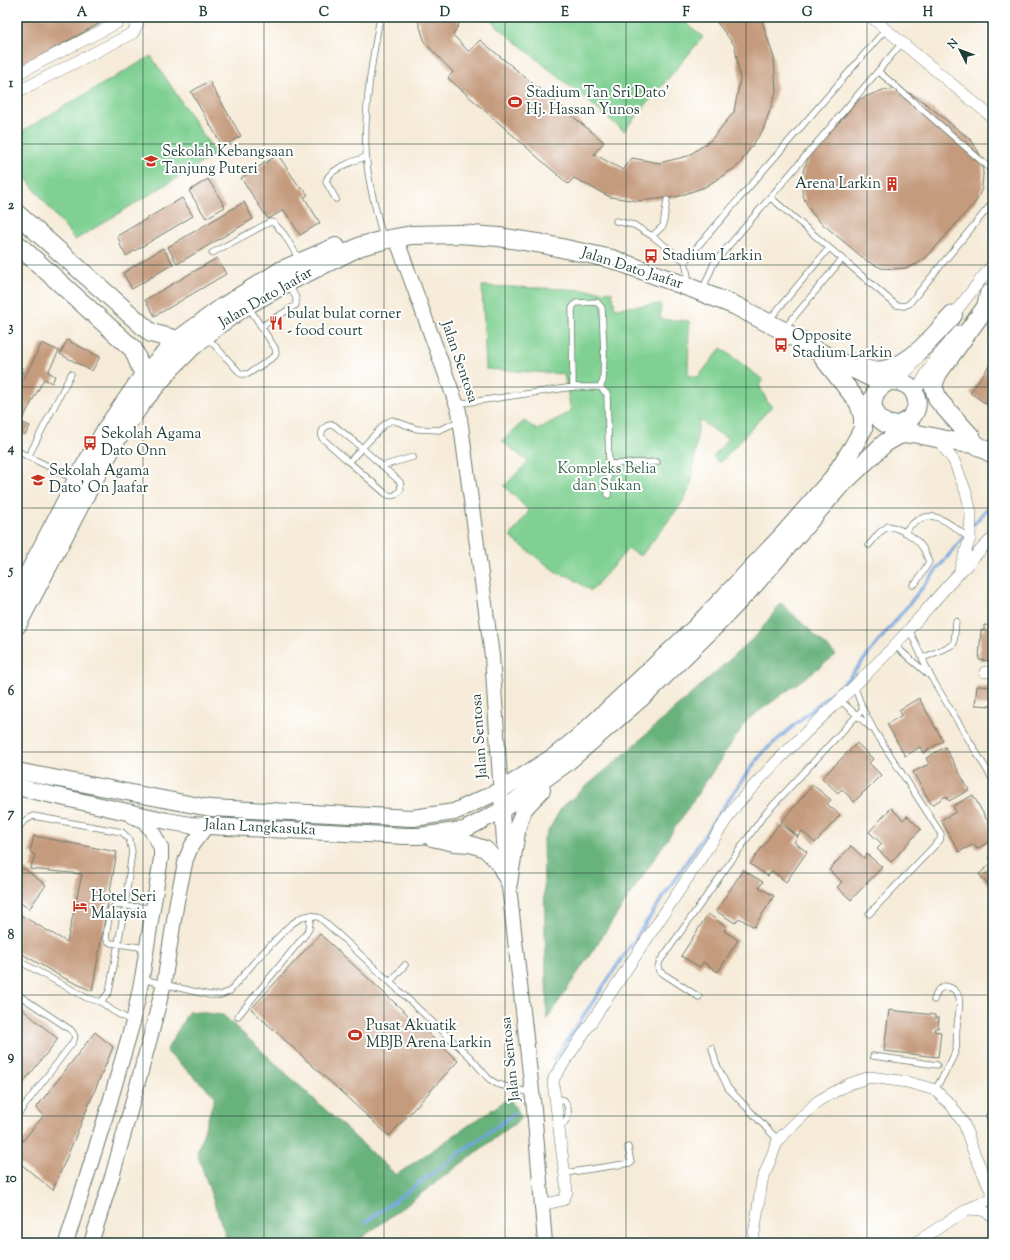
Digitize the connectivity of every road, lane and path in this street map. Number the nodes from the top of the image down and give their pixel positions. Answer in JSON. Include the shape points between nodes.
{"nodes":[{"id":1,"x":119,"y":17,"type":"edge"},
{"id":2,"x":137,"y":17,"type":"edge"},
{"id":3,"x":380,"y":17,"type":"edge"},
{"id":4,"x":871,"y":17,"type":"edge"},
{"id":5,"x":886,"y":30,"type":"junction"},
{"id":6,"x":902,"y":43,"type":"junction"},
{"id":7,"x":878,"y":71,"type":"junction"},
{"id":8,"x":17,"y":74,"type":"edge"},
{"id":9,"x":17,"y":92,"type":"edge"},
{"id":10,"x":993,"y":118,"type":"edge"},
{"id":11,"x":366,"y":157,"type":"junction"},
{"id":12,"x":993,"y":171,"type":"edge"},
{"id":13,"x":770,"y":197,"type":"junction"},
{"id":14,"x":336,"y":199,"type":"dead end"},
{"id":15,"x":668,"y":200,"type":"dead end"},
{"id":16,"x":993,"y":202,"type":"edge"},
{"id":17,"x":17,"y":214,"type":"edge"},
{"id":18,"x":616,"y":222,"type":"dead end"},
{"id":19,"x":652,"y":236,"type":"junction"},
{"id":20,"x":390,"y":239,"type":"junction"},
{"id":21,"x":17,"y":244,"type":"edge"},
{"id":22,"x":361,"y":246,"type":"junction"},
{"id":23,"x":829,"y":248,"type":"junction"},
{"id":24,"x":212,"y":253,"type":"dead end"},
{"id":25,"x":842,"y":259,"type":"junction"},
{"id":26,"x":300,"y":261,"type":"junction"},
{"id":27,"x":685,"y":261,"type":"junction"},
{"id":28,"x":993,"y":264,"type":"edge"},
{"id":29,"x":288,"y":282,"type":"junction"},
{"id":30,"x":684,"y":285,"type":"junction"},
{"id":31,"x":991,"y":291,"type":"edge"},
{"id":32,"x":701,"y":292,"type":"junction"},
{"id":33,"x":247,"y":305,"type":"junction"},
{"id":34,"x":952,"y":315,"type":"junction"},
{"id":35,"x":768,"y":322,"type":"junction"},
{"id":36,"x":262,"y":326,"type":"junction"},
{"id":37,"x":783,"y":330,"type":"junction"},
{"id":38,"x":205,"y":336,"type":"junction"},
{"id":39,"x":178,"y":340,"type":"junction"},
{"id":40,"x":824,"y":355,"type":"junction"},
{"id":41,"x":71,"y":374,"type":"dead end"},
{"id":42,"x":144,"y":375,"type":"junction"},
{"id":43,"x":573,"y":387,"type":"junction"},
{"id":44,"x":600,"y":387,"type":"junction"},
{"id":45,"x":882,"y":394,"type":"junction"},
{"id":46,"x":916,"y":394,"type":"junction"},
{"id":47,"x":457,"y":404,"type":"junction"},
{"id":48,"x":460,"y":421,"type":"junction"},
{"id":49,"x":898,"y":425,"type":"junction"},
{"id":50,"x":936,"y":437,"type":"junction"},
{"id":51,"x":981,"y":446,"type":"edge"},
{"id":52,"x":362,"y":448,"type":"junction"},
{"id":53,"x":17,"y":451,"type":"edge"},
{"id":54,"x":28,"y":456,"type":"junction"},
{"id":55,"x":413,"y":457,"type":"dead end"},
{"id":56,"x":349,"y":462,"type":"junction"},
{"id":57,"x":657,"y":462,"type":"dead end"},
{"id":58,"x":609,"y":464,"type":"junction"},
{"id":59,"x":382,"y":466,"type":"junction"},
{"id":60,"x":839,"y":479,"type":"junction"},
{"id":61,"x":77,"y":480,"type":"junction"},
{"id":62,"x":608,"y":495,"type":"dead end"},
{"id":63,"x":904,"y":532,"type":"junction"},
{"id":64,"x":967,"y":535,"type":"junction"},
{"id":65,"x":993,"y":538,"type":"edge"},
{"id":66,"x":869,"y":545,"type":"dead end"},
{"id":67,"x":958,"y":574,"type":"junction"},
{"id":68,"x":913,"y":585,"type":"dead end"},
{"id":69,"x":17,"y":596,"type":"edge"},
{"id":70,"x":956,"y":621,"type":"dead end"},
{"id":71,"x":17,"y":625,"type":"edge"},
{"id":72,"x":909,"y":629,"type":"junction"},
{"id":73,"x":894,"y":645,"type":"junction"},
{"id":74,"x":923,"y":658,"type":"junction"},
{"id":75,"x":931,"y":677,"type":"junction"},
{"id":76,"x":854,"y":686,"type":"junction"},
{"id":77,"x":840,"y":700,"type":"junction"},
{"id":78,"x":863,"y":709,"type":"junction"},
{"id":79,"x":857,"y":715,"type":"junction"},
{"id":80,"x":874,"y":730,"type":"junction"},
{"id":81,"x":566,"y":764,"type":"junction"},
{"id":82,"x":17,"y":771,"type":"edge"},
{"id":83,"x":993,"y":780,"type":"edge"},
{"id":84,"x":17,"y":787,"type":"edge"},
{"id":85,"x":501,"y":790,"type":"junction"},
{"id":86,"x":113,"y":808,"type":"junction"},
{"id":87,"x":502,"y":810,"type":"junction"},
{"id":88,"x":207,"y":826,"type":"junction"},
{"id":89,"x":17,"y":830,"type":"edge"},
{"id":90,"x":419,"y":836,"type":"junction"},
{"id":91,"x":509,"y":884,"type":"junction"},
{"id":92,"x":125,"y":906,"type":"junction"},
{"id":93,"x":152,"y":908,"type":"junction"},
{"id":94,"x":869,"y":914,"type":"dead end"},
{"id":95,"x":311,"y":915,"type":"junction"},
{"id":96,"x":118,"y":944,"type":"junction"},
{"id":97,"x":146,"y":948,"type":"junction"},
{"id":98,"x":17,"y":960,"type":"edge"},
{"id":99,"x":405,"y":965,"type":"dead end"},
{"id":100,"x":142,"y":978,"type":"junction"},
{"id":101,"x":390,"y":982,"type":"junction"},
{"id":102,"x":164,"y":983,"type":"junction"},
{"id":103,"x":17,"y":994,"type":"edge"},
{"id":104,"x":699,"y":997,"type":"dead end"},
{"id":105,"x":934,"y":1000,"type":"dead end"},
{"id":106,"x":101,"y":1002,"type":"junction"},
{"id":107,"x":238,"y":1016,"type":"dead end"},
{"id":108,"x":133,"y":1022,"type":"junction"},
{"id":109,"x":712,"y":1048,"type":"dead end"},
{"id":110,"x":873,"y":1056,"type":"dead end"},
{"id":111,"x":937,"y":1065,"type":"dead end"},
{"id":112,"x":935,"y":1090,"type":"junction"},
{"id":113,"x":532,"y":1093,"type":"junction"},
{"id":114,"x":20,"y":1107,"type":"edge"},
{"id":115,"x":17,"y":1116,"type":"edge"},
{"id":116,"x":989,"y":1116,"type":"dead end"},
{"id":117,"x":993,"y":1127,"type":"edge"},
{"id":118,"x":778,"y":1140,"type":"junction"},
{"id":119,"x":628,"y":1147,"type":"dead end"},
{"id":120,"x":565,"y":1173,"type":"junction"},
{"id":121,"x":993,"y":1197,"type":"edge"},
{"id":122,"x":542,"y":1205,"type":"junction"},
{"id":123,"x":968,"y":1208,"type":"junction"},
{"id":124,"x":993,"y":1216,"type":"edge"},
{"id":125,"x":66,"y":1243,"type":"edge"},
{"id":126,"x":91,"y":1243,"type":"edge"},
{"id":127,"x":545,"y":1243,"type":"edge"},
{"id":128,"x":754,"y":1243,"type":"edge"},
{"id":129,"x":915,"y":1243,"type":"edge"}],
"edges":[{"from":1,"to":8,"type":"street","via":[[118,23]]},
{"from":2,"to":9,"type":"street","via":[[138,23],[133,33]]},
{"from":3,"to":11,"type":"lane","via":[[366,120]]},
{"from":4,"to":5,"type":"street"},
{"from":5,"to":6,"type":"street"},
{"from":5,"to":27,"type":"lane"},
{"from":6,"to":7,"type":"lane"},
{"from":6,"to":10,"type":"street"},
{"from":7,"to":12,"type":"lane"},
{"from":7,"to":13,"type":"lane"},
{"from":11,"to":14,"type":"lane","via":[[349,162],[328,176],[326,182]]},
{"from":11,"to":20,"type":"lane","via":[[370,183]]},
{"from":13,"to":23,"type":"lane"},
{"from":13,"to":32,"type":"lane","via":[[714,263]]},
{"from":15,"to":19,"type":"lane","via":[[663,226]]},
{"from":16,"to":25,"type":"lane","via":[[909,304],[904,306],[896,305]]},
{"from":17,"to":39,"type":"main road","via":[[151,333]]},
{"from":18,"to":19,"type":"lane","via":[[634,225]]},
{"from":19,"to":27,"type":"lane"},
{"from":20,"to":22,"type":"main road","name":"Jalan Dato Jaafar"},
{"from":20,"to":30,"type":"main road","name":"Jalan Dato Jaafar","via":[[430,234],[459,234],[543,244],[612,259]]},
{"from":20,"to":47,"type":"street","name":"Jalan Sentosa"},
{"from":21,"to":42,"type":"main road","via":[[133,349]]},
{"from":22,"to":26,"type":"main road","name":"Jalan Dato Jaafar","via":[[335,247]]},
{"from":22,"to":29,"type":"main road","name":"Jalan Dato Jaafar"},
{"from":23,"to":25,"type":"lane"},
{"from":23,"to":35,"type":"lane"},
{"from":24,"to":26,"type":"lane","via":[[270,222],[274,223]]},
{"from":25,"to":37,"type":"lane"},
{"from":26,"to":39,"type":"main road","name":"Jalan Dato Jaafar","via":[[223,307]]},
{"from":27,"to":30,"type":"lane","via":[[688,277]]},
{"from":28,"to":34,"type":"street"},
{"from":29,"to":33,"type":"main road","name":"Jalan Dato Jaafar"},
{"from":29,"to":36,"type":"lane","via":[[296,298],[296,305]]},
{"from":30,"to":32,"type":"main road","name":"Jalan Dato Jaafar"},
{"from":31,"to":46,"type":"street","via":[[936,359]]},
{"from":31,"to":51,"type":"main road","via":[[986,307],[938,373],[933,385],[938,400]]},
{"from":32,"to":35,"type":"main road","name":"Jalan Dato Jaafar"},
{"from":33,"to":36,"type":"lane"},
{"from":33,"to":38,"type":"main road","name":"Jalan Dato Jaafar"},
{"from":34,"to":40,"type":"main road","via":[[915,355],[884,370],[872,371]]},
{"from":34,"to":45,"type":"street","via":[[912,366]]},
{"from":35,"to":37,"type":"main road","name":"Jalan Dato Jaafar"},
{"from":36,"to":38,"type":"lane","via":[[275,348],[275,356],[248,374],[241,374],[236,370]]},
{"from":37,"to":40,"type":"main road","name":"Jalan Dato Jaafar"},
{"from":38,"to":71,"type":"main road","name":"Jalan Dato Jaafar","via":[[171,368],[143,401],[120,435],[90,486]]},
{"from":39,"to":42,"type":"main road","name":"Jalan Dato Jaafar"},
{"from":40,"to":45,"type":"main road","name":"Jalan Dato Jaafar"},
{"from":40,"to":60,"type":"main road","via":[[859,403],[863,417],[863,429]]},
{"from":41,"to":54,"type":"lane"},
{"from":42,"to":61,"type":"main road","name":"Jalan Dato Jaafar","via":[[106,428]]},
{"from":43,"to":44,"type":"lane"},
{"from":43,"to":44,"type":"lane","via":[[572,308],[576,303],[596,302],[602,308],[604,353]]},
{"from":43,"to":47,"type":"lane"},
{"from":44,"to":58,"type":"lane","via":[[607,394]]},
{"from":45,"to":46,"type":"main road","via":[[904,382]]},
{"from":45,"to":49,"type":"main road","via":[[881,420],[886,424]]},
{"from":45,"to":60,"type":"main road","via":[[872,428]]},
{"from":46,"to":49,"type":"main road","via":[[917,407],[912,417]]},
{"from":46,"to":51,"type":"main road"},
{"from":47,"to":48,"type":"street","name":"Jalan Sentosa"},
{"from":48,"to":52,"type":"lane","via":[[438,430],[417,429],[392,420]]},
{"from":48,"to":85,"type":"street","name":"Jalan Sentosa","via":[[492,656]]},
{"from":49,"to":51,"type":"main road","via":[[937,427]]},
{"from":49,"to":60,"type":"main road","via":[[880,438]]},
{"from":50,"to":51,"type":"main road"},
{"from":50,"to":60,"type":"main road","via":[[913,433],[899,435]]},
{"from":50,"to":64,"type":"street","via":[[954,461],[966,492],[971,513]]},
{"from":52,"to":56,"type":"lane"},
{"from":52,"to":56,"type":"lane","via":[[336,426],[325,427],[322,438]]},
{"from":52,"to":59,"type":"lane"},
{"from":53,"to":54,"type":"lane"},
{"from":54,"to":61,"type":"lane"},
{"from":55,"to":59,"type":"lane"},
{"from":56,"to":59,"type":"lane","via":[[386,494],[395,496],[401,489],[400,482]]},
{"from":57,"to":58,"type":"lane"},
{"from":58,"to":62,"type":"lane"},
{"from":60,"to":81,"type":"main road","via":[[756,584],[717,625],[649,692]]},
{"from":60,"to":85,"type":"main road","via":[[696,626],[579,736],[554,756]]},
{"from":61,"to":69,"type":"main road","name":"Jalan Dato Jaafar"},
{"from":63,"to":64,"type":"lane","via":[[919,518],[929,516],[941,518]]},
{"from":63,"to":66,"type":"lane","via":[[888,526]]},
{"from":63,"to":68,"type":"lane","via":[[917,540],[925,550],[929,562]]},
{"from":64,"to":67,"type":"street"},
{"from":65,"to":67,"type":"street"},
{"from":67,"to":72,"type":"street"},
{"from":70,"to":74,"type":"lane","via":[[954,643]]},
{"from":72,"to":73,"type":"street"},
{"from":72,"to":74,"type":"lane"},
{"from":73,"to":75,"type":"lane"},
{"from":73,"to":76,"type":"street"},
{"from":74,"to":75,"type":"lane"},
{"from":75,"to":83,"type":"lane"},
{"from":76,"to":77,"type":"street"},
{"from":76,"to":78,"type":"lane"},
{"from":77,"to":79,"type":"lane"},
{"from":77,"to":120,"type":"street","via":[[735,807],[556,1075],[553,1082]]},
{"from":78,"to":79,"type":"lane"},
{"from":78,"to":80,"type":"lane"},
{"from":79,"to":80,"type":"lane"},
{"from":79,"to":104,"type":"lane","via":[[764,815],[660,961],[659,971]]},
{"from":80,"to":94,"type":"lane","via":[[941,834],[940,840]]},
{"from":81,"to":87,"type":"main road","name":"Jalan Langkasuka"},
{"from":81,"to":91,"type":"main road","via":[[524,809],[518,825]]},
{"from":82,"to":85,"type":"main road","via":[[210,808],[413,818],[454,812]]},
{"from":84,"to":86,"type":"main road","name":"Jalan Langkasuka"},
{"from":85,"to":87,"type":"street","name":"Jalan Sentosa"},
{"from":86,"to":88,"type":"main road","name":"Jalan Langkasuka","via":[[167,821]]},
{"from":86,"to":93,"type":"street","via":[[144,821],[161,848]]},
{"from":87,"to":90,"type":"main road","name":"Jalan Langkasuka","via":[[464,830]]},
{"from":87,"to":91,"type":"street","name":"Jalan Sentosa"},
{"from":88,"to":90,"type":"main road","name":"Jalan Langkasuka"},
{"from":88,"to":102,"type":"street","via":[[192,845],[186,859]]},
{"from":89,"to":92,"type":"lane","via":[[23,822],[33,816],[122,832],[129,839],[132,851]]},
{"from":90,"to":91,"type":"main road","via":[[470,844],[485,849],[498,862]]},
{"from":91,"to":113,"type":"street","name":"Jalan Sentosa"},
{"from":92,"to":93,"type":"lane"},
{"from":92,"to":96,"type":"lane"},
{"from":92,"to":96,"type":"lane","via":[[116,905],[110,910],[106,937],[111,943]]},
{"from":93,"to":97,"type":"street"},
{"from":95,"to":101,"type":"lane","via":[[320,918]]},
{"from":95,"to":102,"type":"lane","via":[[302,917],[290,925],[230,990],[221,995],[209,995]]},
{"from":95,"to":107,"type":"lane","via":[[309,929],[305,935]]},
{"from":96,"to":97,"type":"lane"},
{"from":96,"to":106,"type":"lane","via":[[109,992]]},
{"from":97,"to":100,"type":"street"},
{"from":98,"to":106,"type":"lane","via":[[87,998]]},
{"from":99,"to":101,"type":"lane"},
{"from":100,"to":102,"type":"lane"},
{"from":100,"to":108,"type":"street"},
{"from":101,"to":113,"type":"lane","via":[[470,1057],[489,1079],[497,1084]]},
{"from":102,"to":126,"type":"street","via":[[112,1177]]},
{"from":103,"to":114,"type":"lane","via":[[72,1030],[75,1038]]},
{"from":105,"to":112,"type":"lane","via":[[938,990],[944,986],[951,987],[956,992],[960,1002],[956,1048]]},
{"from":106,"to":108,"type":"lane","via":[[113,1012]]},
{"from":108,"to":125,"type":"street"},
{"from":109,"to":118,"type":"lane","via":[[728,1088]]},
{"from":110,"to":111,"type":"lane"},
{"from":112,"to":118,"type":"street","via":[[907,1082],[876,1078],[849,1084],[818,1101]]},
{"from":112,"to":121,"type":"street","via":[[951,1105],[964,1124]]},
{"from":113,"to":122,"type":"street","name":"Jalan Sentosa"},
{"from":114,"to":115,"type":"lane"},
{"from":116,"to":117,"type":"lane"},
{"from":118,"to":128,"type":"street","via":[[762,1181]]},
{"from":119,"to":120,"type":"lane","via":[[631,1164]]},
{"from":120,"to":122,"type":"street","via":[[567,1192],[563,1200]]},
{"from":121,"to":123,"type":"street"},
{"from":122,"to":127,"type":"street","name":"Jalan Sentosa"},
{"from":123,"to":124,"type":"street","via":[[982,1210]]},
{"from":123,"to":129,"type":"street"}]}
